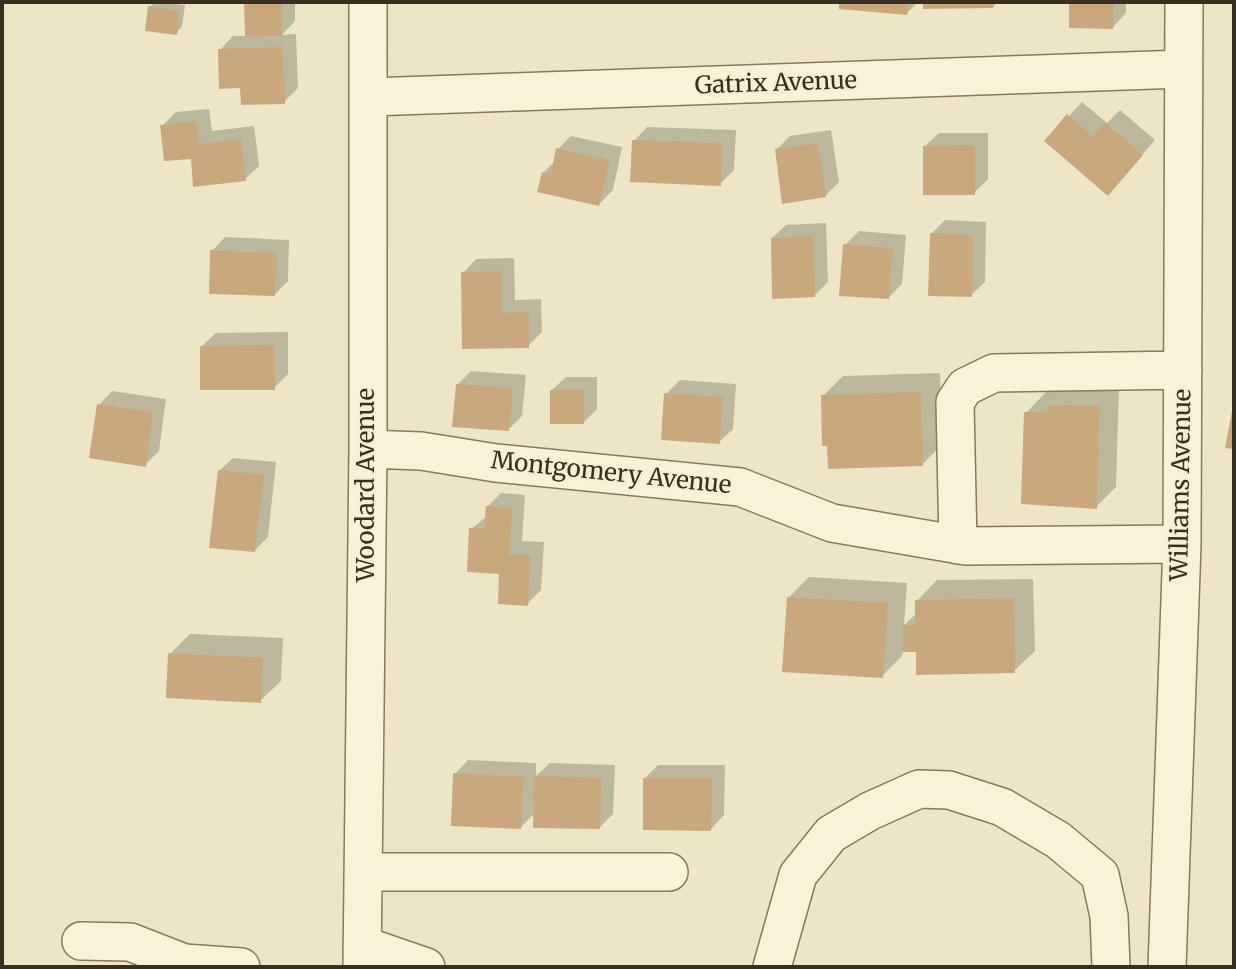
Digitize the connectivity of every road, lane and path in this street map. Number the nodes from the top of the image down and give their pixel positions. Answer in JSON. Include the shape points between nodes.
{"nodes":[{"id":1,"x":368,"y":2,"type":"edge"},
{"id":2,"x":1184,"y":2,"type":"edge"},
{"id":3,"x":1182,"y":69,"type":"junction"},
{"id":4,"x":369,"y":97,"type":"junction"},
{"id":5,"x":1182,"y":370,"type":"junction"},
{"id":6,"x":368,"y":449,"type":"junction"},
{"id":7,"x":1182,"y":544,"type":"junction"},
{"id":8,"x":958,"y":545,"type":"junction"},
{"id":9,"x":364,"y":872,"type":"junction"},
{"id":10,"x":669,"y":872,"type":"dead end"},
{"id":11,"x":81,"y":941,"type":"dead end"},
{"id":12,"x":362,"y":956,"type":"edge"},
{"id":13,"x":241,"y":967,"type":"edge"},
{"id":14,"x":426,"y":967,"type":"edge"},
{"id":15,"x":772,"y":967,"type":"edge"},
{"id":16,"x":1111,"y":967,"type":"edge"},
{"id":17,"x":1167,"y":967,"type":"edge"}],
"edges":[{"from":1,"to":4,"type":"street","name":"Woodard Avenue"},
{"from":2,"to":3,"type":"street","name":"Williams Avenue"},
{"from":3,"to":4,"type":"street","name":"Gatrix Avenue"},
{"from":3,"to":5,"type":"street","name":"Williams Avenue"},
{"from":4,"to":6,"type":"street","name":"Woodard Avenue"},
{"from":5,"to":7,"type":"street","name":"Williams Avenue"},
{"from":5,"to":8,"type":"street","via":[[994,373],[965,387],[956,402]]},
{"from":6,"to":8,"type":"street","name":"Montgomery Avenue","via":[[740,487],[832,523]]},
{"from":6,"to":9,"type":"street","name":"Woodard Avenue"},
{"from":7,"to":8,"type":"street","name":"Montgomery Avenue"},
{"from":7,"to":17,"type":"street","name":"Williams Avenue"},
{"from":9,"to":10,"type":"street"},
{"from":9,"to":12,"type":"street","name":"Woodard Avenue"},
{"from":11,"to":13,"type":"street","via":[[130,942],[184,963]]},
{"from":12,"to":14,"type":"street"},
{"from":15,"to":16,"type":"street","via":[[798,876],[831,834],[919,789],[949,790],[1002,807],[1058,840],[1100,875],[1110,916]]}]}
